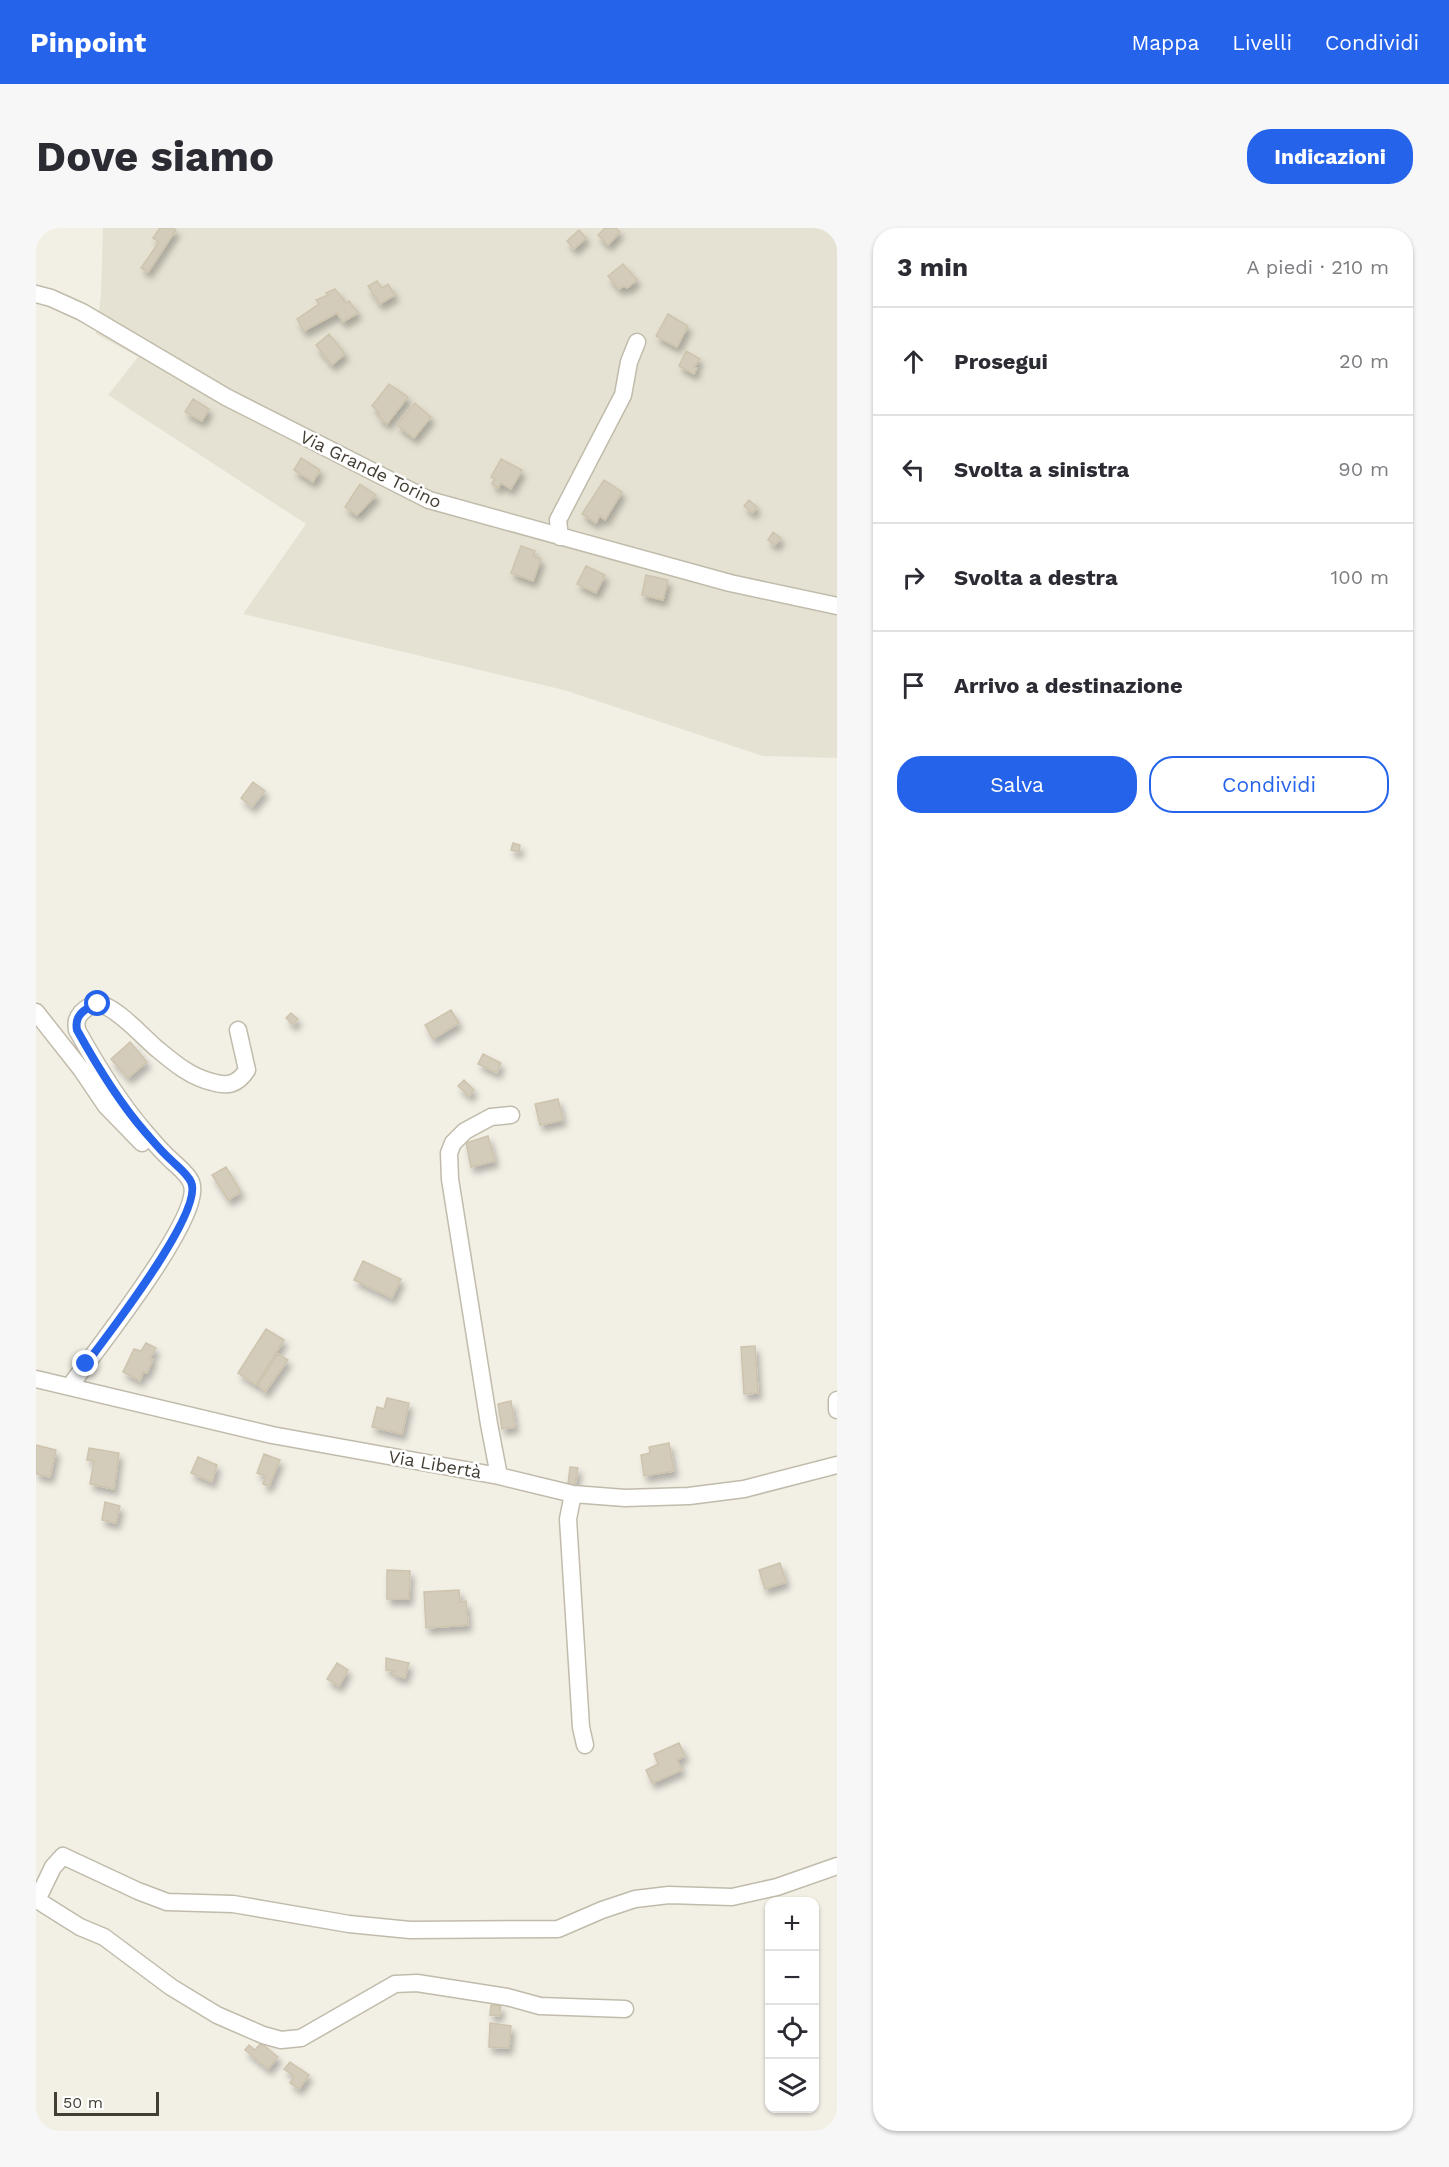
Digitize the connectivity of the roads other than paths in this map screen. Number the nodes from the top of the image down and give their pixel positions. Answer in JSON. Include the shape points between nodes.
{"nodes":[{"id":1,"x":36,"y":294,"type":"edge"},
{"id":2,"x":637,"y":342,"type":"dead end"},
{"id":3,"x":560,"y":537,"type":"junction"},
{"id":4,"x":837,"y":606,"type":"edge"},
{"id":5,"x":36,"y":1012,"type":"edge"},
{"id":6,"x":238,"y":1030,"type":"dead end"},
{"id":7,"x":511,"y":1115,"type":"dead end"},
{"id":8,"x":193,"y":1189,"type":"junction"},
{"id":9,"x":36,"y":1379,"type":"edge"},
{"id":10,"x":69,"y":1386,"type":"junction"},
{"id":11,"x":837,"y":1400,"type":"edge"},
{"id":12,"x":837,"y":1410,"type":"edge"},
{"id":13,"x":837,"y":1465,"type":"edge"},
{"id":14,"x":499,"y":1476,"type":"junction"},
{"id":15,"x":573,"y":1494,"type":"junction"},
{"id":16,"x":585,"y":1745,"type":"dead end"},
{"id":17,"x":837,"y":1866,"type":"edge"},
{"id":18,"x":625,"y":2009,"type":"dead end"}],
"edges":[{"from":1,"to":3,"type":"street","name":"Via Grande Torino","via":[[82,312],[226,397],[429,500]]},
{"from":2,"to":3,"type":"street","via":[[623,395],[558,520]]},
{"from":3,"to":4,"type":"street","name":"Via Grande Torino","via":[[730,583]]},
{"from":5,"to":8,"type":"street","via":[[106,1106],[179,1182]]},
{"from":6,"to":8,"type":"street","via":[[247,1070],[231,1085],[187,1072],[107,1007],[87,1007],[75,1022],[122,1103],[186,1174]]},
{"from":7,"to":14,"type":"street","via":[[491,1117],[465,1131],[449,1153]]},
{"from":8,"to":10,"type":"street","via":[[190,1206],[130,1308]]},
{"from":9,"to":10,"type":"street","name":"Via Libertà"},
{"from":10,"to":14,"type":"street","name":"Via Libertà","via":[[272,1435]]},
{"from":11,"to":12,"type":"street"},
{"from":13,"to":15,"type":"street","name":"Via Libertà","via":[[744,1489],[689,1496]]},
{"from":14,"to":15,"type":"street","name":"Via Libertà"},
{"from":15,"to":16,"type":"street","via":[[568,1519]]},
{"from":17,"to":18,"type":"street","via":[[777,1887],[732,1897],[669,1895],[635,1899],[558,1929],[410,1930],[232,1904],[167,1902],[63,1856],[53,1866],[37,1900],[104,1937],[217,2016],[280,2040],[301,2038],[395,1984],[440,1986],[540,2006]]}]}
